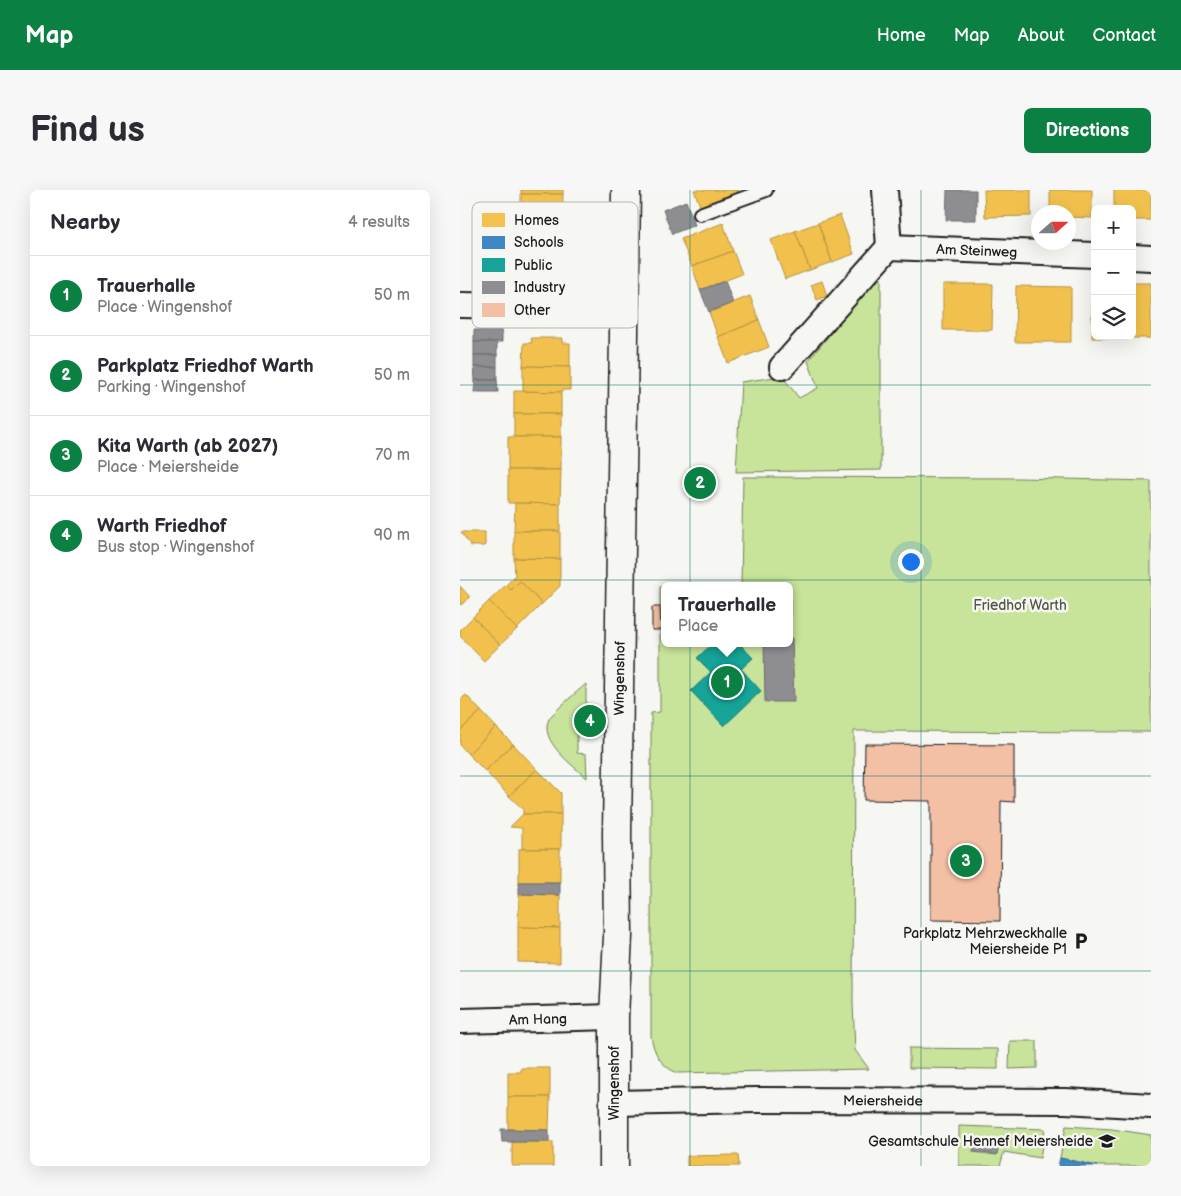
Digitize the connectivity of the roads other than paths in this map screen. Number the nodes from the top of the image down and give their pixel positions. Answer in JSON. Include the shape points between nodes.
{"nodes":[{"id":1,"x":766,"y":190,"type":"edge"},
{"id":2,"x":885,"y":190,"type":"edge"},
{"id":3,"x":700,"y":214,"type":"dead end"},
{"id":4,"x":889,"y":247,"type":"junction"},
{"id":5,"x":1091,"y":255,"type":"edge"},
{"id":6,"x":1136,"y":257,"type":"edge"},
{"id":7,"x":1151,"y":258,"type":"edge"},
{"id":8,"x":624,"y":328,"type":"edge"},
{"id":9,"x":782,"y":367,"type":"dead end"},
{"id":10,"x":614,"y":1017,"type":"junction"},
{"id":11,"x":460,"y":1021,"type":"edge"},
{"id":12,"x":614,"y":1103,"type":"junction"},
{"id":13,"x":1151,"y":1106,"type":"edge"},
{"id":14,"x":614,"y":1166,"type":"edge"}],
"edges":[{"from":1,"to":3,"type":"lane"},
{"from":2,"to":4,"type":"street"},
{"from":4,"to":5,"type":"street","name":"Am Steinweg"},
{"from":4,"to":9,"type":"street"},
{"from":6,"to":7,"type":"street"},
{"from":8,"to":10,"type":"main road","name":"Wingenshof","via":[[616,834],[618,936]]},
{"from":10,"to":11,"type":"street","name":"Am Hang"},
{"from":10,"to":12,"type":"main road","name":"Wingenshof"},
{"from":12,"to":13,"type":"street","name":"Meiersheide","via":[[1066,1101]]},
{"from":12,"to":14,"type":"main road","name":"Wingenshof"}]}
